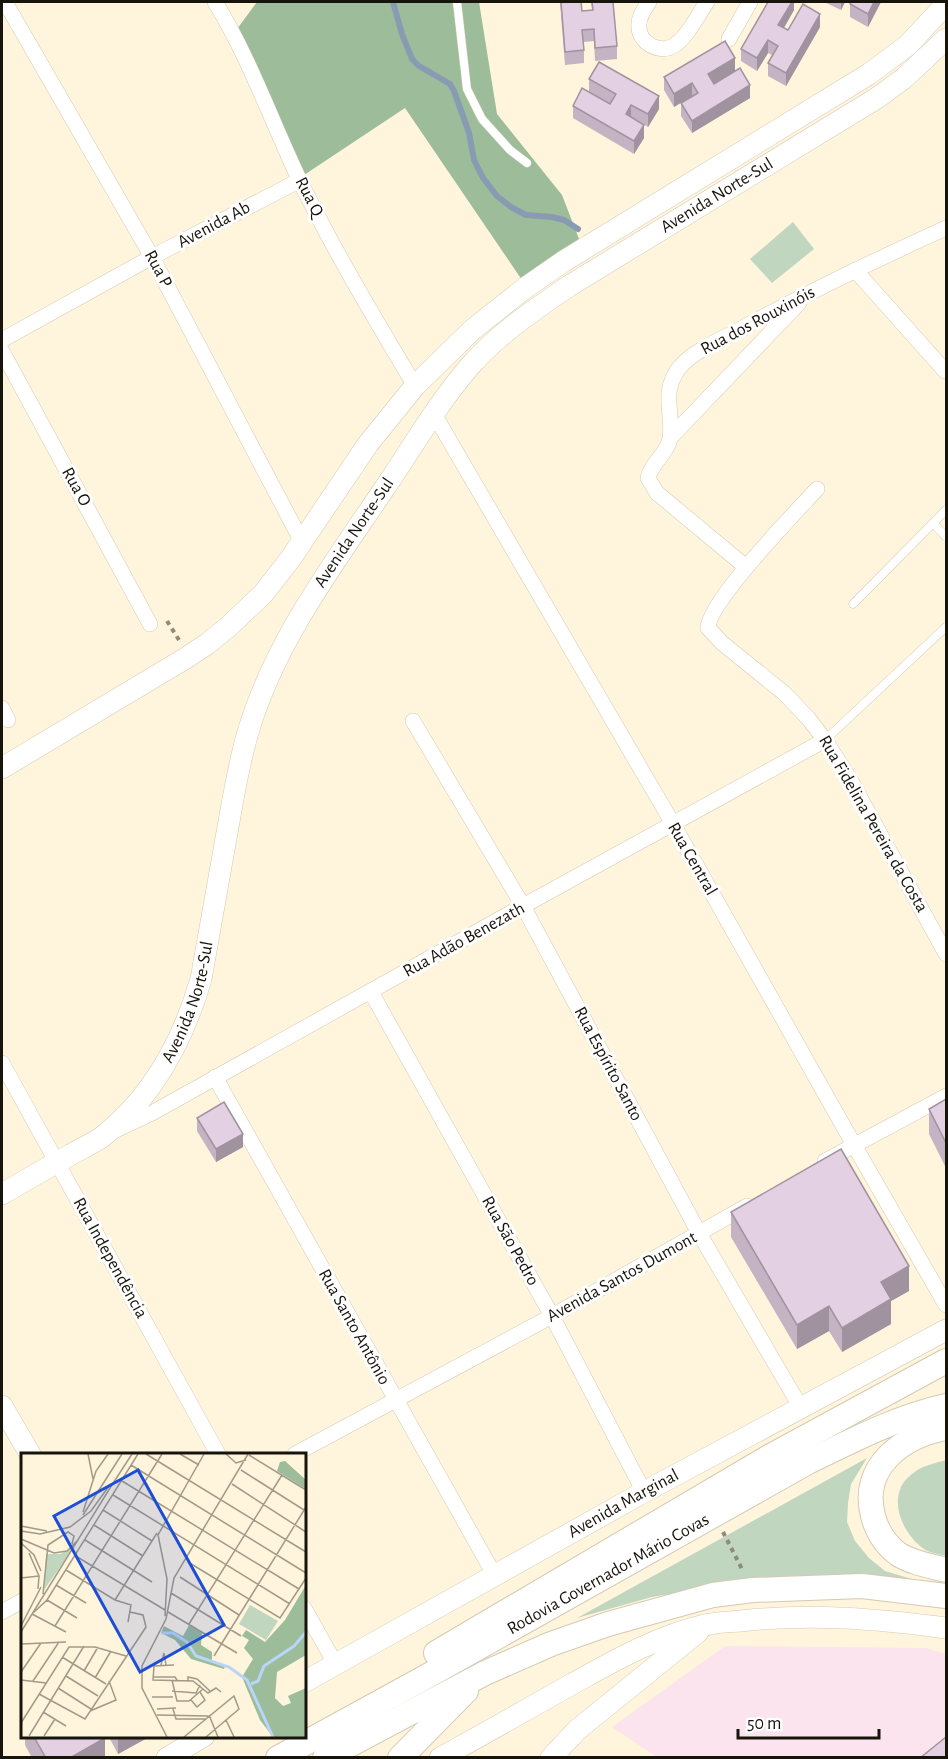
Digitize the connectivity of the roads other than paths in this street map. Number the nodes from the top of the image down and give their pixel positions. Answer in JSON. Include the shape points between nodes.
{"nodes":[{"id":1,"x":5,"y":2,"type":"edge"},
{"id":2,"x":215,"y":2,"type":"edge"},
{"id":3,"x":457,"y":2,"type":"edge"},
{"id":4,"x":649,"y":2,"type":"edge"},
{"id":5,"x":707,"y":2,"type":"edge"},
{"id":6,"x":750,"y":2,"type":"edge"},
{"id":7,"x":946,"y":4,"type":"edge"},
{"id":8,"x":729,"y":39,"type":"dead end"},
{"id":9,"x":946,"y":39,"type":"edge"},
{"id":10,"x":527,"y":163,"type":"dead end"},
{"id":11,"x":300,"y":180,"type":"junction"},
{"id":12,"x":946,"y":228,"type":"edge"},
{"id":13,"x":152,"y":257,"type":"junction"},
{"id":14,"x":855,"y":270,"type":"junction"},
{"id":15,"x":807,"y":294,"type":"junction"},
{"id":16,"x":2,"y":340,"type":"edge"},
{"id":17,"x":2,"y":351,"type":"edge"},
{"id":18,"x":945,"y":371,"type":"dead end"},
{"id":19,"x":415,"y":386,"type":"junction"},
{"id":20,"x":434,"y":414,"type":"junction"},
{"id":21,"x":670,"y":438,"type":"junction"},
{"id":22,"x":817,"y":489,"type":"dead end"},
{"id":23,"x":946,"y":510,"type":"edge"},
{"id":24,"x":934,"y":524,"type":"junction"},
{"id":25,"x":946,"y":537,"type":"edge"},
{"id":26,"x":302,"y":542,"type":"junction"},
{"id":27,"x":746,"y":567,"type":"junction"},
{"id":28,"x":853,"y":604,"type":"dead end"},
{"id":29,"x":150,"y":624,"type":"road end"},
{"id":30,"x":946,"y":627,"type":"edge"},
{"id":31,"x":413,"y":721,"type":"dead end"},
{"id":32,"x":825,"y":740,"type":"junction"},
{"id":33,"x":2,"y":768,"type":"edge"},
{"id":34,"x":673,"y":824,"type":"junction"},
{"id":35,"x":523,"y":906,"type":"junction"},
{"id":36,"x":946,"y":954,"type":"edge"},
{"id":37,"x":371,"y":992,"type":"junction"},
{"id":38,"x":2,"y":1063,"type":"edge"},
{"id":39,"x":215,"y":1077,"type":"junction"},
{"id":40,"x":946,"y":1096,"type":"edge"},
{"id":41,"x":101,"y":1137,"type":"junction"},
{"id":42,"x":854,"y":1145,"type":"junction"},
{"id":43,"x":57,"y":1162,"type":"junction"},
{"id":44,"x":813,"y":1168,"type":"edge"},
{"id":45,"x":2,"y":1194,"type":"edge"},
{"id":46,"x":761,"y":1198,"type":"edge"},
{"id":47,"x":699,"y":1233,"type":"junction"},
{"id":48,"x":946,"y":1305,"type":"edge"},
{"id":49,"x":552,"y":1316,"type":"junction"},
{"id":50,"x":946,"y":1330,"type":"edge"},
{"id":51,"x":946,"y":1361,"type":"edge"},
{"id":52,"x":395,"y":1400,"type":"junction"},
{"id":53,"x":2,"y":1406,"type":"edge"},
{"id":54,"x":946,"y":1406,"type":"edge"},
{"id":55,"x":801,"y":1408,"type":"junction"},
{"id":56,"x":946,"y":1428,"type":"edge"},
{"id":57,"x":29,"y":1453,"type":"edge"},
{"id":58,"x":217,"y":1453,"type":"edge"},
{"id":59,"x":299,"y":1453,"type":"edge"},
{"id":60,"x":644,"y":1492,"type":"junction"},
{"id":61,"x":946,"y":1570,"type":"edge"},
{"id":62,"x":495,"y":1576,"type":"junction"},
{"id":63,"x":946,"y":1596,"type":"edge"},
{"id":64,"x":21,"y":1602,"type":"edge"},
{"id":65,"x":2,"y":1612,"type":"edge"},
{"id":66,"x":306,"y":1612,"type":"edge"},
{"id":67,"x":708,"y":1624,"type":"junction"},
{"id":68,"x":946,"y":1628,"type":"edge"},
{"id":69,"x":336,"y":1665,"type":"junction"},
{"id":70,"x":485,"y":1673,"type":"junction"},
{"id":71,"x":306,"y":1681,"type":"edge"},
{"id":72,"x":326,"y":1731,"type":"junction"},
{"id":73,"x":195,"y":1744,"type":"edge"},
{"id":74,"x":167,"y":1758,"type":"edge"},
{"id":75,"x":278,"y":1758,"type":"edge"},
{"id":76,"x":325,"y":1758,"type":"edge"},
{"id":77,"x":400,"y":1758,"type":"edge"},
{"id":78,"x":440,"y":1758,"type":"edge"},
{"id":79,"x":551,"y":1758,"type":"edge"}],
"edges":[{"from":1,"to":13,"type":"street","name":"Rua P"},
{"from":2,"to":11,"type":"street","name":"Rua Q"},
{"from":3,"to":10,"type":"lane","via":[[467,89],[482,119]]},
{"from":4,"to":5,"type":"street","via":[[639,22],[640,34],[658,49],[680,40]]},
{"from":6,"to":8,"type":"street"},
{"from":7,"to":19,"type":"main road","name":"Avenida Norte-Sul","via":[[908,45],[869,74],[525,288],[472,330]]},
{"from":9,"to":20,"type":"main road","name":"Avenida Norte-Sul","via":[[878,98],[608,261],[520,320],[470,366]]},
{"from":11,"to":13,"type":"street","name":"Avenida Ab"},
{"from":11,"to":19,"type":"street","name":"Rua Q"},
{"from":12,"to":14,"type":"street","name":"Rua dos Rouxinóis"},
{"from":13,"to":16,"type":"street","name":"Avenida Ab"},
{"from":13,"to":26,"type":"street","name":"Rua P"},
{"from":14,"to":15,"type":"street","name":"Rua dos Rouxinóis"},
{"from":14,"to":18,"type":"street"},
{"from":15,"to":21,"type":"street"},
{"from":15,"to":21,"type":"street","name":"Rua dos Rouxinóis","via":[[684,363],[670,385]]},
{"from":17,"to":29,"type":"street","name":"Rua O"},
{"from":19,"to":26,"type":"main road","name":"Avenida Norte-Sul","via":[[368,444]]},
{"from":20,"to":34,"type":"street","name":"Rua Central"},
{"from":20,"to":41,"type":"main road","name":"Avenida Norte-Sul","via":[[314,594],[274,665],[242,754],[194,1002],[183,1032],[156,1081]]},
{"from":21,"to":27,"type":"street","via":[[648,478],[657,493]]},
{"from":22,"to":27,"type":"street","name":"Rua Fidelina Pereira da Costa"},
{"from":23,"to":24,"type":"lane"},
{"from":24,"to":25,"type":"lane"},
{"from":24,"to":28,"type":"lane"},
{"from":26,"to":33,"type":"main road","name":"Avenida Norte-Sul","via":[[281,572],[214,639]]},
{"from":27,"to":32,"type":"street","name":"Rua Fidelina Pereira da Costa","via":[[711,616],[708,628],[784,693]]},
{"from":30,"to":32,"type":"lane"},
{"from":31,"to":35,"type":"street","name":"Rua Espírito Santo"},
{"from":32,"to":34,"type":"street","name":"Rua Adão Benezath"},
{"from":32,"to":36,"type":"street","name":"Rua Fidelina Pereira da Costa"},
{"from":34,"to":35,"type":"street","name":"Rua Adão Benezath"},
{"from":34,"to":42,"type":"street","name":"Rua Central"},
{"from":35,"to":37,"type":"street","name":"Rua Adão Benezath"},
{"from":35,"to":47,"type":"street","name":"Rua Espírito Santo"},
{"from":37,"to":39,"type":"street","name":"Rua Adão Benezath"},
{"from":37,"to":49,"type":"street","name":"Rua São Pedro"},
{"from":38,"to":43,"type":"street","name":"Rua Independência"},
{"from":39,"to":41,"type":"street","name":"Rua Adão Benezath"},
{"from":39,"to":52,"type":"street","name":"Rua Santo Antônio"},
{"from":40,"to":42,"type":"street"},
{"from":41,"to":43,"type":"main road","name":"Avenida Norte-Sul"},
{"from":42,"to":44,"type":"street"},
{"from":42,"to":48,"type":"street","name":"Rua Central"},
{"from":43,"to":45,"type":"main road","name":"Avenida Norte-Sul"},
{"from":43,"to":58,"type":"street","name":"Rua Independência"},
{"from":46,"to":47,"type":"street","name":"Avenida Santos Dumont"},
{"from":47,"to":49,"type":"street","name":"Avenida Santos Dumont"},
{"from":47,"to":55,"type":"street","name":"Rua Espírito Santo"},
{"from":49,"to":52,"type":"street","name":"Avenida Santos Dumont"},
{"from":49,"to":60,"type":"street","name":"Rua São Pedro"},
{"from":50,"to":55,"type":"main road","name":"Avenida Marginal"},
{"from":51,"to":72,"type":"main road","via":[[769,1457],[421,1662]]},
{"from":52,"to":59,"type":"street","name":"Avenida Santos Dumont"},
{"from":52,"to":62,"type":"street","name":"Rua Santo Antônio"},
{"from":53,"to":57,"type":"main road"},
{"from":54,"to":72,"type":"main road","name":"Rodovia Governador Mário Covas","via":[[861,1436],[808,1462]]},
{"from":55,"to":60,"type":"main road","name":"Avenida Marginal"},
{"from":56,"to":61,"type":"main road","via":[[903,1443],[886,1456],[871,1488],[877,1528],[887,1544],[899,1555]]},
{"from":60,"to":62,"type":"main road","name":"Avenida Marginal"},
{"from":62,"to":69,"type":"main road","name":"Avenida Marginal"},
{"from":63,"to":70,"type":"main road","name":"Rodovia Governador Mário Covas","via":[[862,1586],[712,1595],[608,1624]]},
{"from":64,"to":65,"type":"street"},
{"from":66,"to":69,"type":"street"},
{"from":67,"to":68,"type":"main road","via":[[813,1617],[886,1620]]},
{"from":67,"to":78,"type":"main road","via":[[653,1642],[615,1660]]},
{"from":67,"to":79,"type":"main road","via":[[577,1730]]},
{"from":69,"to":71,"type":"main road","name":"Avenida Marginal"},
{"from":70,"to":76,"type":"main road","name":"Rodovia Governador Mário Covas"},
{"from":70,"to":77,"type":"main road"},
{"from":72,"to":75,"type":"main road","name":"Rodovia Governador Mário Covas"},
{"from":73,"to":74,"type":"main road"}]}
